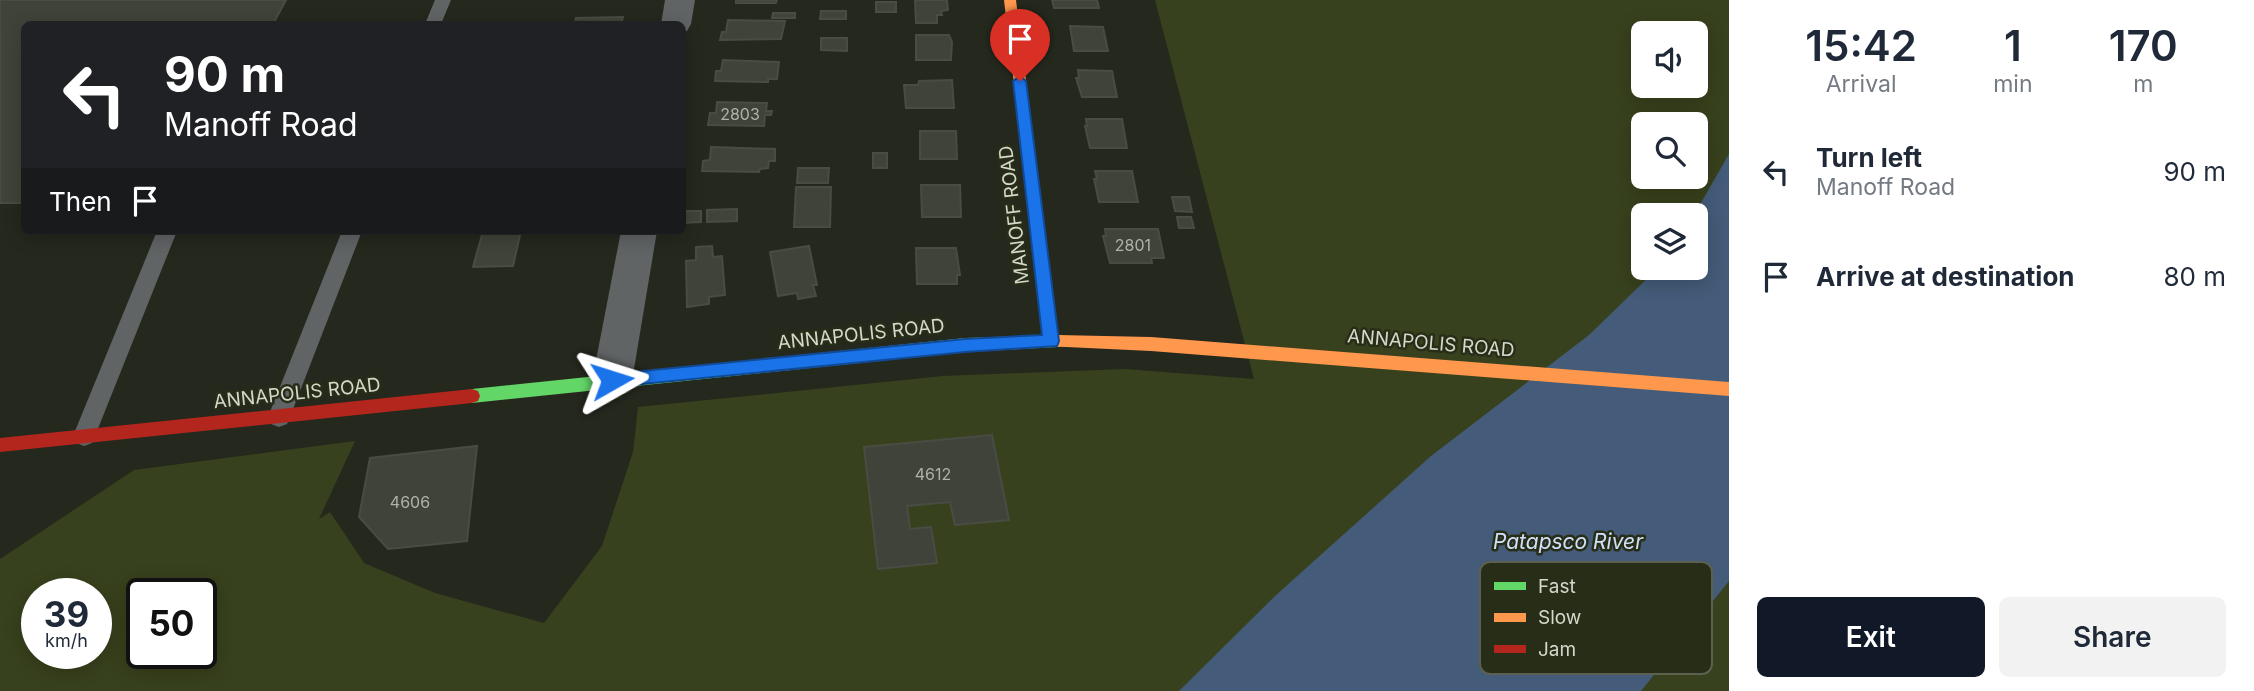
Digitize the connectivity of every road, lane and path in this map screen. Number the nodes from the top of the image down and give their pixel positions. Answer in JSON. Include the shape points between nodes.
{"nodes":[{"id":1,"x":443,"y":0,"type":"edge"},
{"id":2,"x":680,"y":0,"type":"edge"},
{"id":3,"x":1010,"y":0,"type":"edge"},
{"id":4,"x":434,"y":21,"type":"edge"},
{"id":5,"x":676,"y":21,"type":"edge"},
{"id":6,"x":164,"y":235,"type":"edge"},
{"id":7,"x":350,"y":235,"type":"edge"},
{"id":8,"x":638,"y":235,"type":"edge"},
{"id":9,"x":1051,"y":341,"type":"junction"},
{"id":10,"x":612,"y":380,"type":"junction"},
{"id":11,"x":1729,"y":389,"type":"edge"},
{"id":12,"x":279,"y":417,"type":"junction"},
{"id":13,"x":84,"y":436,"type":"junction"},
{"id":14,"x":0,"y":445,"type":"edge"}],
"edges":[{"from":1,"to":4,"type":"lane"},
{"from":2,"to":5,"type":"street"},
{"from":3,"to":9,"type":"main road","name":"MANOFF ROAD"},
{"from":6,"to":13,"type":"lane"},
{"from":7,"to":12,"type":"lane"},
{"from":8,"to":10,"type":"street"},
{"from":9,"to":10,"type":"main road","name":"ANNAPOLIS ROAD","via":[[965,345]]},
{"from":9,"to":11,"type":"main road","name":"ANNAPOLIS ROAD","via":[[1151,344]]},
{"from":10,"to":12,"type":"main road","name":"ANNAPOLIS ROAD"},
{"from":12,"to":13,"type":"main road","name":"ANNAPOLIS ROAD"},
{"from":13,"to":14,"type":"main road","name":"ANNAPOLIS ROAD"}]}
